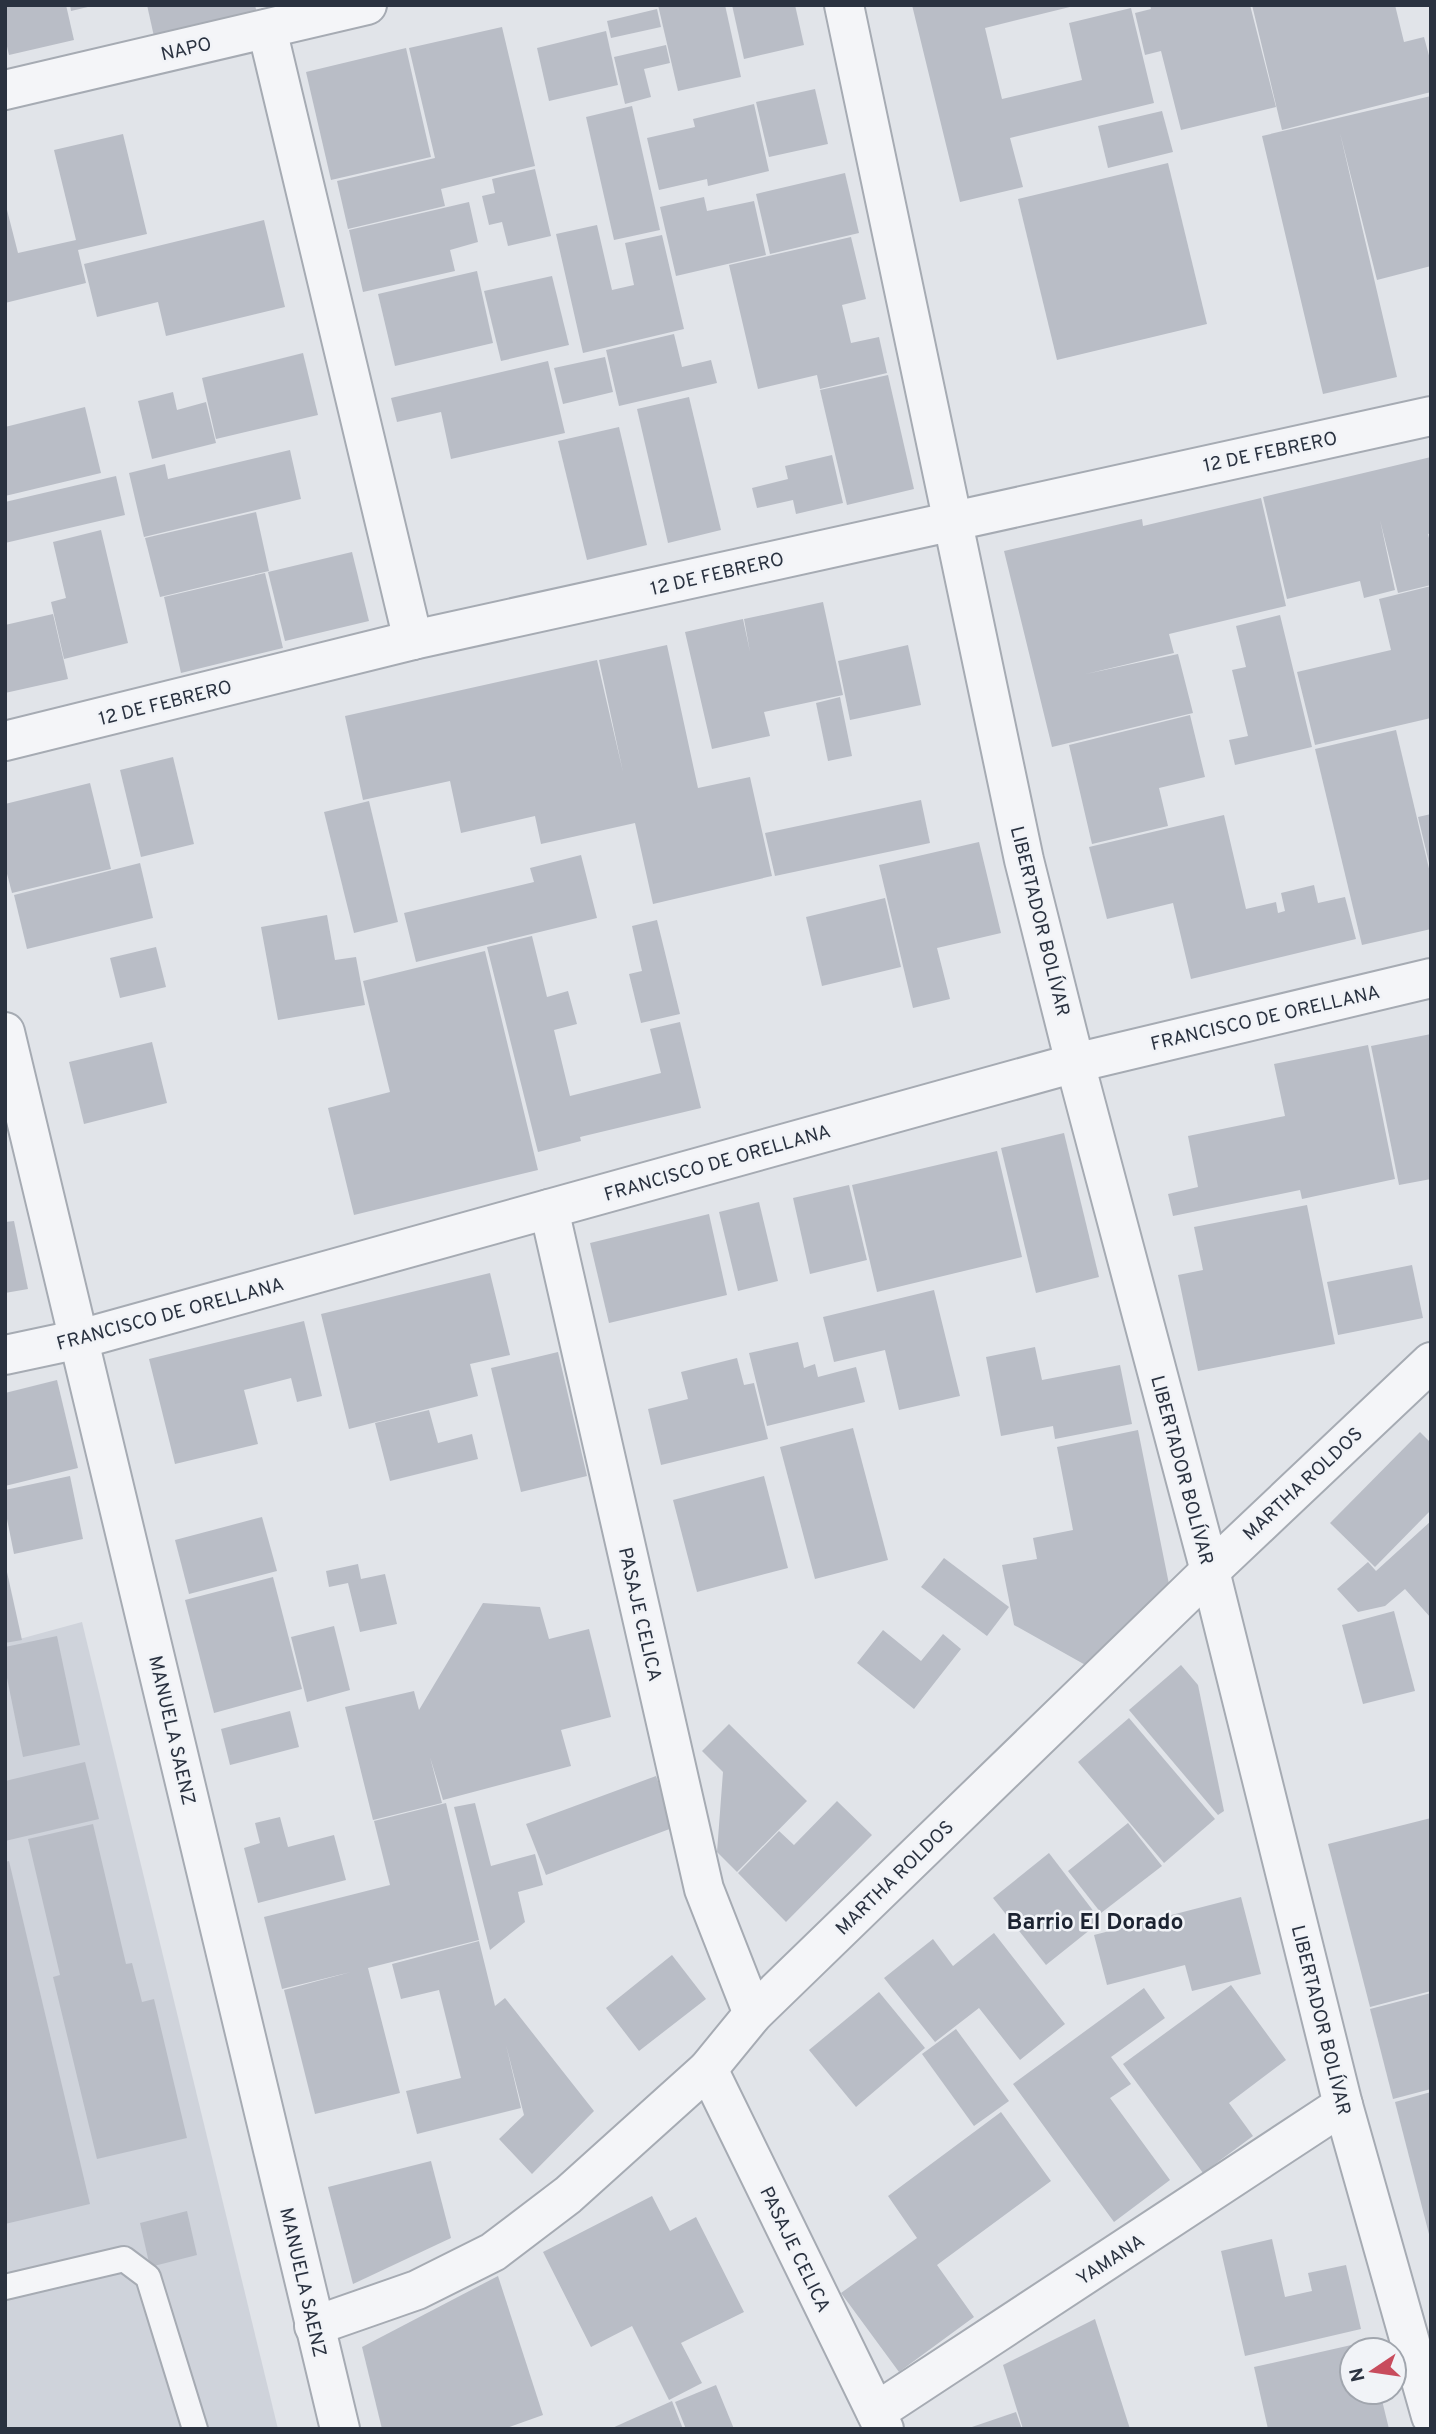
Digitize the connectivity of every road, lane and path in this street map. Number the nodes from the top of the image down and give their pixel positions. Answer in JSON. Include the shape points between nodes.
{"nodes":[{"id":1,"x":367,"y":5,"type":"edge"},
{"id":2,"x":844,"y":5,"type":"edge"},
{"id":3,"x":267,"y":29,"type":"junction"},
{"id":4,"x":5,"y":90,"type":"edge"},
{"id":5,"x":1431,"y":415,"type":"edge"},
{"id":6,"x":952,"y":520,"type":"junction"},
{"id":7,"x":413,"y":640,"type":"junction"},
{"id":8,"x":5,"y":741,"type":"edge"},
{"id":9,"x":1431,"y":978,"type":"edge"},
{"id":10,"x":5,"y":1032,"type":"edge"},
{"id":11,"x":1075,"y":1063,"type":"junction"},
{"id":12,"x":549,"y":1209,"type":"junction"},
{"id":13,"x":80,"y":1339,"type":"junction"},
{"id":14,"x":5,"y":1355,"type":"edge"},
{"id":15,"x":1431,"y":1362,"type":"edge"},
{"id":16,"x":1210,"y":1571,"type":"junction"},
{"id":17,"x":753,"y":2014,"type":"junction"},
{"id":18,"x":708,"y":2069,"type":"junction"},
{"id":19,"x":1343,"y":2105,"type":"junction"},
{"id":20,"x":5,"y":2287,"type":"edge"},
{"id":21,"x":314,"y":2326,"type":"junction"},
{"id":22,"x":1424,"y":2367,"type":"edge"},
{"id":23,"x":1431,"y":2416,"type":"edge"},
{"id":24,"x":880,"y":2420,"type":"edge"},
{"id":25,"x":195,"y":2429,"type":"edge"},
{"id":26,"x":340,"y":2429,"type":"edge"}],
"edges":[{"from":1,"to":3,"type":"street","name":"NAPO"},
{"from":2,"to":6,"type":"street","name":"LIBERTADOR BOLÍVAR"},
{"from":3,"to":4,"type":"street","name":"NAPO"},
{"from":3,"to":7,"type":"street"},
{"from":5,"to":6,"type":"street","name":"12 DE FEBRERO"},
{"from":6,"to":7,"type":"street","name":"12 DE FEBRERO"},
{"from":6,"to":11,"type":"street","name":"LIBERTADOR BOLÍVAR","via":[[1024,860]]},
{"from":7,"to":8,"type":"street","name":"12 DE FEBRERO"},
{"from":9,"to":11,"type":"street","name":"FRANCISCO DE ORELLANA"},
{"from":10,"to":13,"type":"street","name":"MANUELA SAENZ"},
{"from":11,"to":12,"type":"street","name":"FRANCISCO DE ORELLANA"},
{"from":11,"to":16,"type":"street","name":"LIBERTADOR BOLÍVAR"},
{"from":12,"to":13,"type":"street","name":"FRANCISCO DE ORELLANA"},
{"from":12,"to":17,"type":"street","name":"PASAJE CELICA","via":[[704,1889]]},
{"from":13,"to":14,"type":"street","name":"FRANCISCO DE ORELLANA"},
{"from":13,"to":21,"type":"street","name":"MANUELA SAENZ"},
{"from":15,"to":16,"type":"street","name":"MARTHA ROLDOS"},
{"from":16,"to":17,"type":"street","name":"MARTHA ROLDOS"},
{"from":16,"to":19,"type":"street","name":"LIBERTADOR BOLÍVAR"},
{"from":17,"to":18,"type":"street","name":"MARTHA ROLDOS"},
{"from":18,"to":21,"type":"street","name":"MARTHA ROLDOS","via":[[568,2196],[493,2252],[417,2290]]},
{"from":18,"to":24,"type":"street","name":"PASAJE CELICA"},
{"from":19,"to":22,"type":"street","name":"LIBERTADOR BOLÍVAR"},
{"from":19,"to":24,"type":"street","name":"YAMANA"},
{"from":20,"to":25,"type":"lane","via":[[124,2259],[148,2277]]},
{"from":21,"to":26,"type":"street","name":"MANUELA SAENZ"},
{"from":22,"to":23,"type":"street","name":"LIBERTADOR BOLÍVAR"}]}
